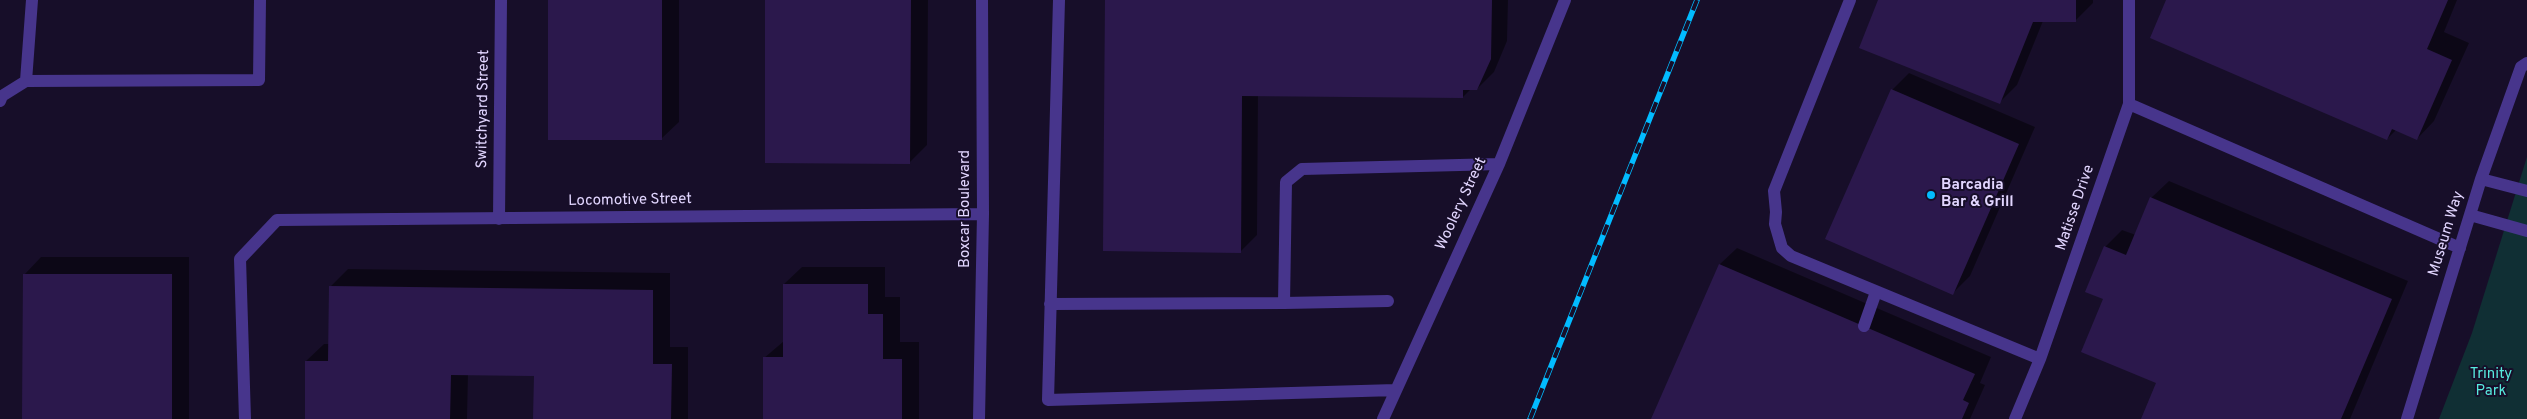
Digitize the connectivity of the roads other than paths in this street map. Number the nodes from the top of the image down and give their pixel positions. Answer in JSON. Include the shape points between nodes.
{"nodes":[{"id":1,"x":32,"y":0,"type":"edge"},
{"id":2,"x":260,"y":0,"type":"edge"},
{"id":3,"x":501,"y":0,"type":"edge"},
{"id":4,"x":982,"y":0,"type":"edge"},
{"id":5,"x":1059,"y":0,"type":"edge"},
{"id":6,"x":1565,"y":0,"type":"edge"},
{"id":7,"x":1850,"y":0,"type":"edge"},
{"id":8,"x":2129,"y":0,"type":"edge"},
{"id":9,"x":2527,"y":63,"type":"edge"},
{"id":10,"x":26,"y":81,"type":"junction"},
{"id":11,"x":0,"y":101,"type":"edge"},
{"id":12,"x":2130,"y":104,"type":"junction"},
{"id":13,"x":1499,"y":164,"type":"junction"},
{"id":14,"x":2481,"y":179,"type":"junction"},
{"id":15,"x":2527,"y":191,"type":"edge"},
{"id":16,"x":983,"y":214,"type":"junction"},
{"id":17,"x":2470,"y":215,"type":"junction"},
{"id":18,"x":499,"y":218,"type":"junction"},
{"id":19,"x":2527,"y":230,"type":"edge"},
{"id":20,"x":2460,"y":248,"type":"junction"},
{"id":21,"x":1876,"y":292,"type":"junction"},
{"id":22,"x":1388,"y":301,"type":"dead end"},
{"id":23,"x":1284,"y":302,"type":"junction"},
{"id":24,"x":1050,"y":304,"type":"junction"},
{"id":25,"x":1864,"y":326,"type":"dead end"},
{"id":26,"x":2040,"y":359,"type":"junction"},
{"id":27,"x":1396,"y":390,"type":"junction"},
{"id":28,"x":245,"y":419,"type":"edge"},
{"id":29,"x":980,"y":419,"type":"edge"},
{"id":30,"x":1383,"y":419,"type":"edge"},
{"id":31,"x":2015,"y":419,"type":"edge"},
{"id":32,"x":2407,"y":419,"type":"edge"}],
"edges":[{"from":1,"to":10,"type":"street"},
{"from":2,"to":10,"type":"street","via":[[259,80]]},
{"from":3,"to":18,"type":"street","name":"Switchyard Street"},
{"from":4,"to":16,"type":"street","name":"Boxcar Boulevard"},
{"from":5,"to":24,"type":"street"},
{"from":6,"to":13,"type":"street","name":"Woolery Street"},
{"from":7,"to":21,"type":"street","via":[[1774,191],[1774,224],[1782,248],[1791,256]]},
{"from":8,"to":12,"type":"street","name":"Matisse Drive"},
{"from":9,"to":14,"type":"street","name":"Museum Way","via":[[2521,67]]},
{"from":10,"to":11,"type":"street","via":[[2,96]]},
{"from":12,"to":20,"type":"street"},
{"from":12,"to":26,"type":"street","name":"Matisse Drive"},
{"from":13,"to":23,"type":"street","via":[[1302,169],[1286,182]]},
{"from":13,"to":27,"type":"street","name":"Woolery Street"},
{"from":14,"to":15,"type":"street"},
{"from":14,"to":17,"type":"street","name":"Museum Way"},
{"from":16,"to":18,"type":"street","name":"Locomotive Street"},
{"from":16,"to":29,"type":"street","name":"Boxcar Boulevard"},
{"from":17,"to":19,"type":"street"},
{"from":17,"to":20,"type":"street","name":"Museum Way"},
{"from":18,"to":28,"type":"street","name":"Locomotive Street","via":[[277,220],[240,259]]},
{"from":20,"to":32,"type":"street","name":"Museum Way"},
{"from":21,"to":25,"type":"street"},
{"from":21,"to":26,"type":"street"},
{"from":22,"to":23,"type":"street"},
{"from":23,"to":24,"type":"street"},
{"from":24,"to":27,"type":"street","via":[[1048,400]]},
{"from":26,"to":31,"type":"street","name":"Matisse Drive"},
{"from":27,"to":30,"type":"street","name":"Woolery Street"}]}
